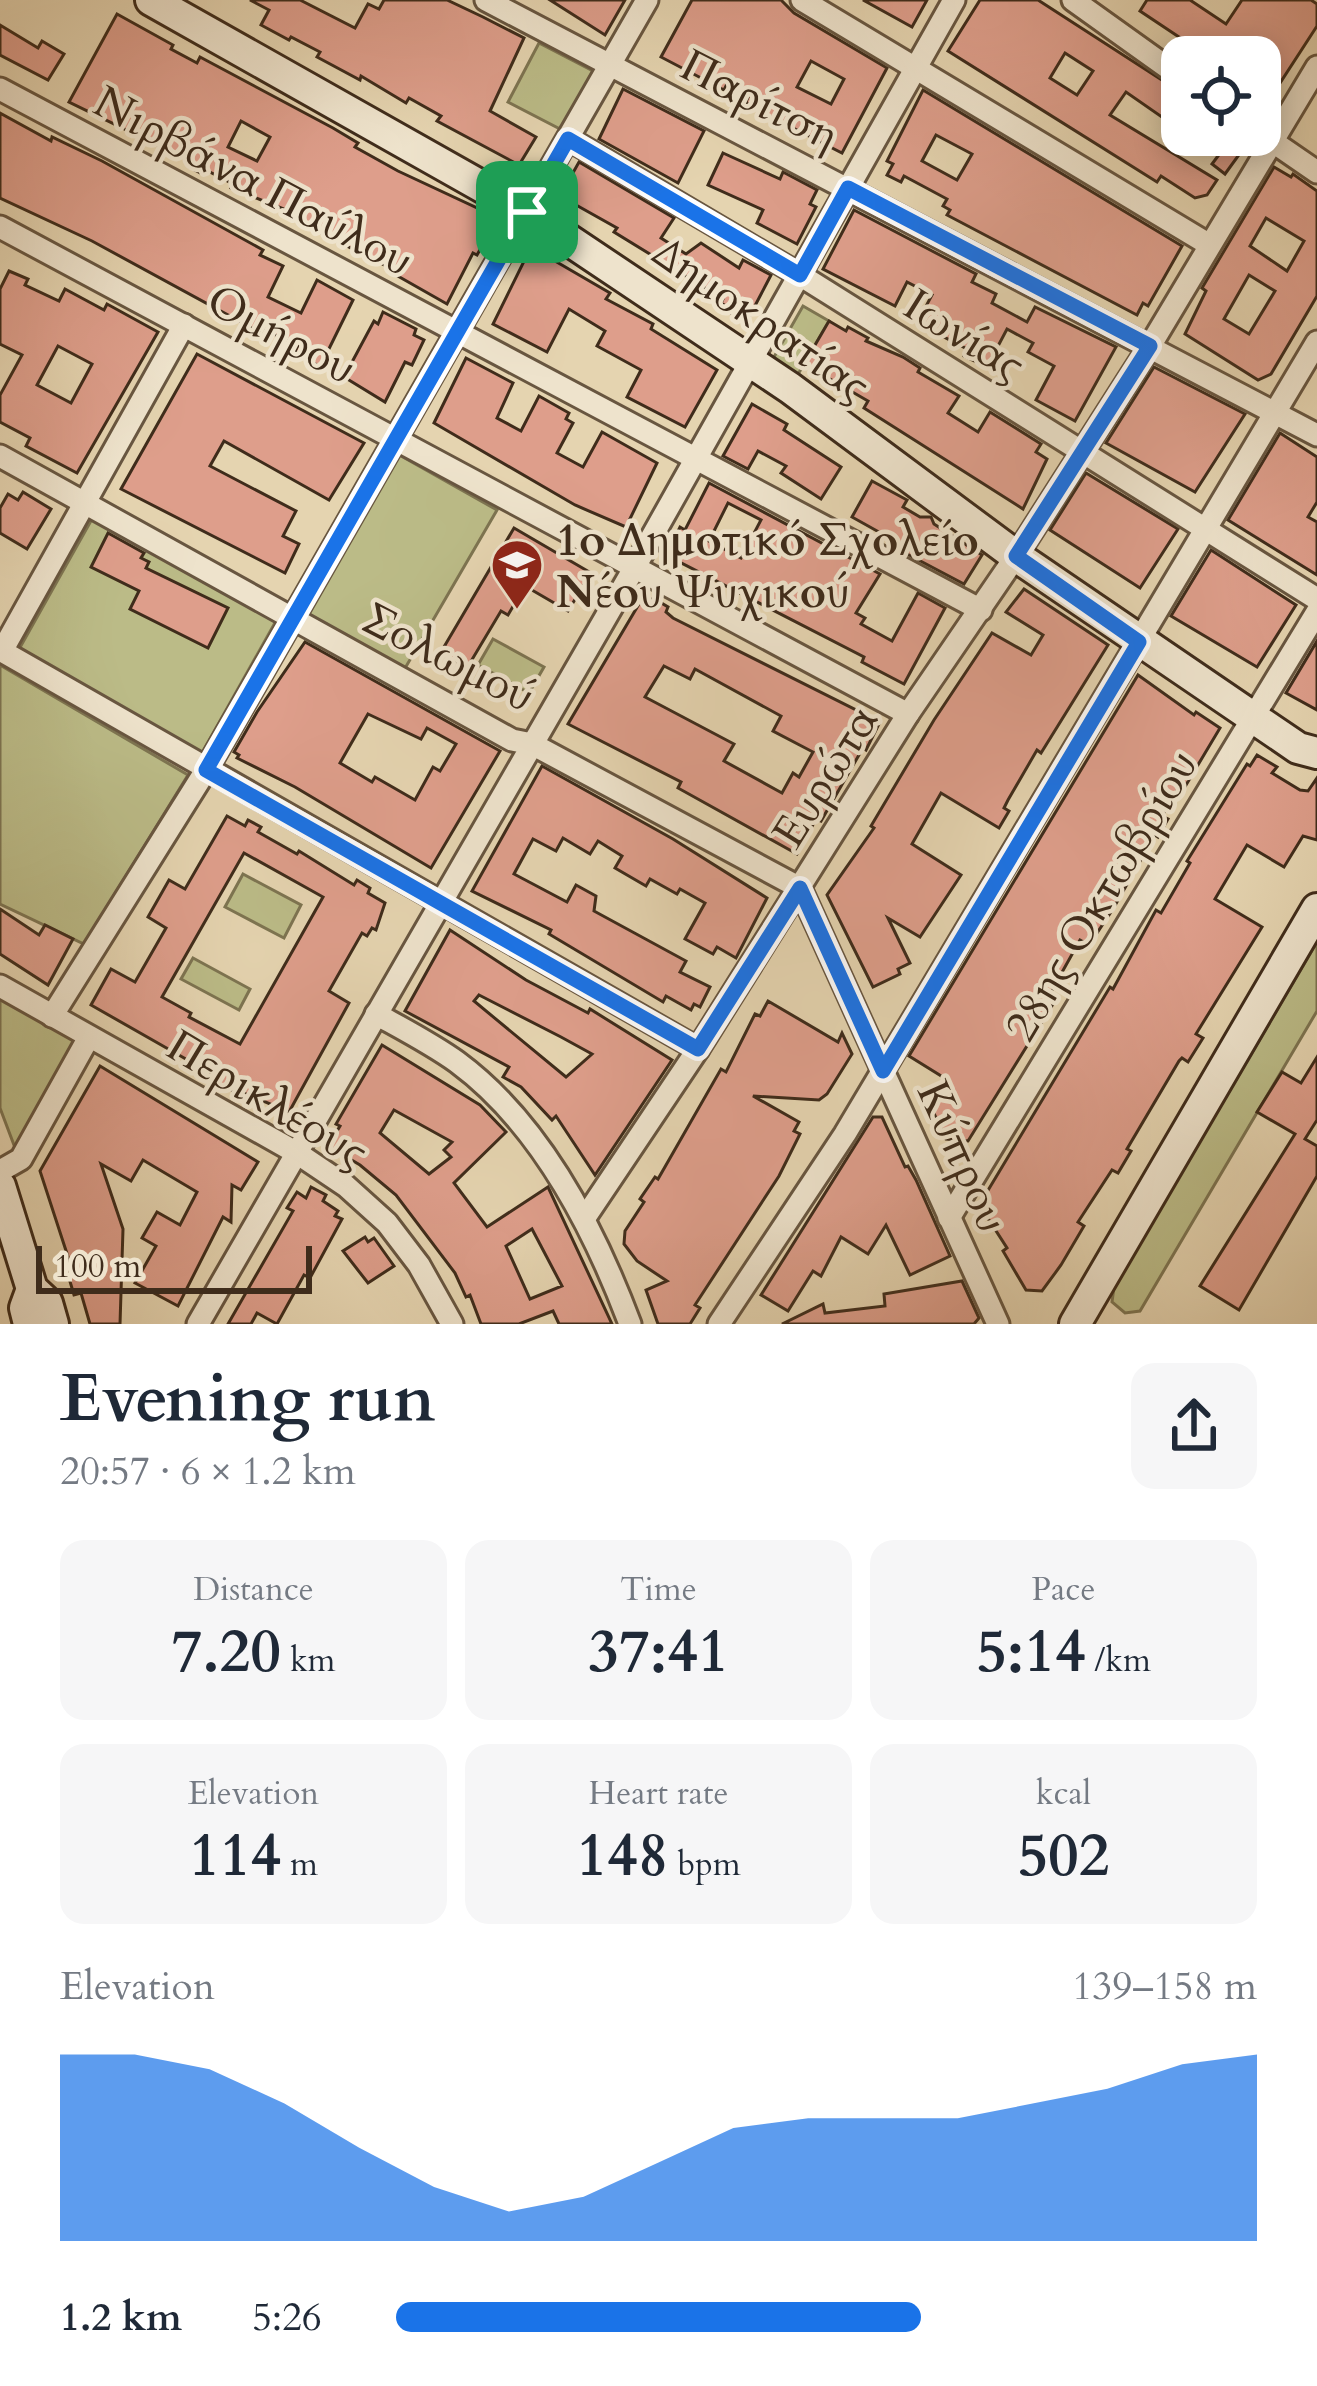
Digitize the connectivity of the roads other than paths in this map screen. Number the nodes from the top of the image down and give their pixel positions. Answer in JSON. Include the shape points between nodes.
{"nodes":[{"id":1,"x":151,"y":0,"type":"edge"},
{"id":2,"x":486,"y":0,"type":"edge"},
{"id":3,"x":647,"y":0,"type":"edge"},
{"id":4,"x":802,"y":0,"type":"edge"},
{"id":5,"x":954,"y":0,"type":"edge"},
{"id":6,"x":1073,"y":0,"type":"edge"},
{"id":7,"x":1161,"y":63,"type":"edge"},
{"id":8,"x":609,"y":66,"type":"junction"},
{"id":9,"x":1317,"y":67,"type":"edge"},
{"id":10,"x":915,"y":71,"type":"junction"},
{"id":11,"x":0,"y":88,"type":"edge"},
{"id":12,"x":1281,"y":115,"type":"edge"},
{"id":13,"x":568,"y":139,"type":"junction"},
{"id":14,"x":1281,"y":148,"type":"edge"},
{"id":15,"x":1255,"y":156,"type":"edge"},
{"id":16,"x":1317,"y":172,"type":"edge"},
{"id":17,"x":848,"y":188,"type":"junction"},
{"id":18,"x":527,"y":212,"type":"junction"},
{"id":19,"x":0,"y":227,"type":"edge"},
{"id":20,"x":1208,"y":244,"type":"junction"},
{"id":21,"x":800,"y":275,"type":"junction"},
{"id":22,"x":184,"y":325,"type":"junction"},
{"id":23,"x":457,"y":333,"type":"junction"},
{"id":24,"x":1317,"y":342,"type":"edge"},
{"id":25,"x":1150,"y":346,"type":"junction"},
{"id":26,"x":751,"y":360,"type":"junction"},
{"id":27,"x":1274,"y":412,"type":"junction"},
{"id":28,"x":1317,"y":435,"type":"edge"},
{"id":29,"x":396,"y":438,"type":"junction"},
{"id":30,"x":1081,"y":454,"type":"junction"},
{"id":31,"x":0,"y":456,"type":"edge"},
{"id":32,"x":694,"y":459,"type":"junction"},
{"id":33,"x":85,"y":503,"type":"junction"},
{"id":34,"x":1207,"y":530,"type":"junction"},
{"id":35,"x":1016,"y":556,"type":"junction"},
{"id":36,"x":636,"y":565,"type":"junction"},
{"id":37,"x":1317,"y":599,"type":"edge"},
{"id":38,"x":981,"y":610,"type":"junction"},
{"id":39,"x":1317,"y":612,"type":"edge"},
{"id":40,"x":293,"y":618,"type":"junction"},
{"id":41,"x":1139,"y":642,"type":"junction"},
{"id":42,"x":1,"y":651,"type":"edge"},
{"id":43,"x":908,"y":714,"type":"junction"},
{"id":44,"x":1252,"y":719,"type":"junction"},
{"id":45,"x":532,"y":744,"type":"junction"},
{"id":46,"x":1311,"y":757,"type":"edge"},
{"id":47,"x":206,"y":770,"type":"junction"},
{"id":48,"x":800,"y":888,"type":"junction"},
{"id":49,"x":440,"y":903,"type":"junction"},
{"id":50,"x":1317,"y":909,"type":"edge"},
{"id":51,"x":0,"y":986,"type":"edge"},
{"id":52,"x":376,"y":1014,"type":"junction"},
{"id":53,"x":52,"y":1016,"type":"junction"},
{"id":54,"x":89,"y":1037,"type":"junction"},
{"id":55,"x":698,"y":1049,"type":"junction"},
{"id":56,"x":883,"y":1071,"type":"junction"},
{"id":57,"x":297,"y":1153,"type":"junction"},
{"id":58,"x":0,"y":1171,"type":"edge"},
{"id":59,"x":2,"y":1197,"type":"edge"},
{"id":60,"x":949,"y":1218,"type":"junction"},
{"id":61,"x":584,"y":1219,"type":"junction"},
{"id":62,"x":32,"y":1289,"type":"junction"},
{"id":63,"x":29,"y":1324,"type":"edge"},
{"id":64,"x":53,"y":1324,"type":"edge"},
{"id":65,"x":198,"y":1324,"type":"edge"},
{"id":66,"x":452,"y":1324,"type":"edge"},
{"id":67,"x":630,"y":1324,"type":"edge"},
{"id":68,"x":719,"y":1324,"type":"edge"},
{"id":69,"x":998,"y":1324,"type":"edge"},
{"id":70,"x":1075,"y":1324,"type":"edge"}],
"edges":[{"from":1,"to":18,"type":"street","name":"Δημοκρατίας"},
{"from":2,"to":8,"type":"street","name":"Παρίτση"},
{"from":3,"to":8,"type":"street"},
{"from":4,"to":10,"type":"street"},
{"from":5,"to":10,"type":"street"},
{"from":6,"to":7,"type":"street"},
{"from":8,"to":13,"type":"street"},
{"from":8,"to":17,"type":"street","name":"Παρίτση"},
{"from":9,"to":12,"type":"street","name":"Ευρώτα"},
{"from":10,"to":17,"type":"street"},
{"from":10,"to":20,"type":"street"},
{"from":11,"to":23,"type":"street","name":"Νιρβάνα Παύλου"},
{"from":13,"to":18,"type":"street"},
{"from":13,"to":21,"type":"street","name":"Ιωνίας"},
{"from":14,"to":16,"type":"street"},
{"from":15,"to":20,"type":"street","name":"Ευρώτα"},
{"from":17,"to":21,"type":"street"},
{"from":17,"to":25,"type":"street","name":"Παρίτση"},
{"from":18,"to":23,"type":"street"},
{"from":18,"to":26,"type":"street","name":"Δημοκρατίας"},
{"from":19,"to":22,"type":"street","name":"Ομήρου"},
{"from":20,"to":25,"type":"street","name":"Ευρώτα"},
{"from":21,"to":26,"type":"street"},
{"from":21,"to":30,"type":"street","name":"Ιωνίας"},
{"from":22,"to":29,"type":"street","name":"Ομήρου"},
{"from":22,"to":33,"type":"street"},
{"from":23,"to":29,"type":"street"},
{"from":23,"to":32,"type":"street","name":"Νιρβάνα Παύλου"},
{"from":24,"to":27,"type":"street"},
{"from":25,"to":27,"type":"street","name":"Παρίτση"},
{"from":25,"to":30,"type":"street","name":"Ευρώτα"},
{"from":26,"to":32,"type":"street"},
{"from":26,"to":35,"type":"street","name":"Δημοκρατίας"},
{"from":27,"to":28,"type":"street","name":"Παρίτση"},
{"from":27,"to":34,"type":"street"},
{"from":29,"to":36,"type":"street","name":"Ομήρου"},
{"from":29,"to":40,"type":"street"},
{"from":30,"to":34,"type":"street","name":"Ιωνίας"},
{"from":30,"to":35,"type":"street","name":"Ευρώτα"},
{"from":31,"to":33,"type":"street","name":"Σολωμού"},
{"from":32,"to":36,"type":"street"},
{"from":32,"to":38,"type":"street","name":"Νιρβάνα Παύλου"},
{"from":33,"to":40,"type":"street","name":"Σολωμού"},
{"from":33,"to":42,"type":"street"},
{"from":34,"to":37,"type":"street","name":"Ιωνίας"},
{"from":34,"to":41,"type":"street"},
{"from":35,"to":38,"type":"street","name":"Ευρώτα"},
{"from":35,"to":41,"type":"street","name":"Δημοκρατίας"},
{"from":36,"to":43,"type":"street","name":"Ομήρου"},
{"from":36,"to":45,"type":"street"},
{"from":38,"to":43,"type":"street","name":"Ευρώτα"},
{"from":39,"to":44,"type":"street","name":"28ης Οκτωβρίου"},
{"from":40,"to":45,"type":"street","name":"Σολωμού"},
{"from":40,"to":47,"type":"street"},
{"from":41,"to":44,"type":"street","name":"Δημοκρατίας"},
{"from":41,"to":56,"type":"street"},
{"from":42,"to":47,"type":"street"},
{"from":43,"to":48,"type":"street","name":"Ευρώτα"},
{"from":44,"to":46,"type":"street","name":"Δημοκρατίας"},
{"from":44,"to":60,"type":"street","name":"28ης Οκτωβρίου"},
{"from":45,"to":48,"type":"street","name":"Σολωμού"},
{"from":45,"to":49,"type":"street"},
{"from":47,"to":49,"type":"street"},
{"from":47,"to":53,"type":"street"},
{"from":48,"to":55,"type":"street","name":"Ευρώτα"},
{"from":48,"to":56,"type":"street","name":"Κύπρου"},
{"from":49,"to":52,"type":"street"},
{"from":49,"to":55,"type":"street"},
{"from":50,"to":70,"type":"street"},
{"from":51,"to":53,"type":"street","name":"Περικλέους"},
{"from":52,"to":57,"type":"street"},
{"from":52,"to":61,"type":"street","via":[[458,1062],[524,1124]]},
{"from":53,"to":54,"type":"street","name":"Περικλέους"},
{"from":54,"to":57,"type":"street","name":"Περικλέους"},
{"from":54,"to":58,"type":"street","via":[[21,1159]]},
{"from":55,"to":61,"type":"street","name":"Ευρώτα"},
{"from":56,"to":60,"type":"street","name":"Κύπρου"},
{"from":56,"to":68,"type":"street"},
{"from":57,"to":65,"type":"street"},
{"from":57,"to":66,"type":"street","name":"Περικλέους","via":[[387,1223]]},
{"from":59,"to":62,"type":"street"},
{"from":60,"to":69,"type":"street","name":"Κύπρου"},
{"from":61,"to":67,"type":"street"},
{"from":62,"to":63,"type":"street"},
{"from":62,"to":64,"type":"street"}]}
